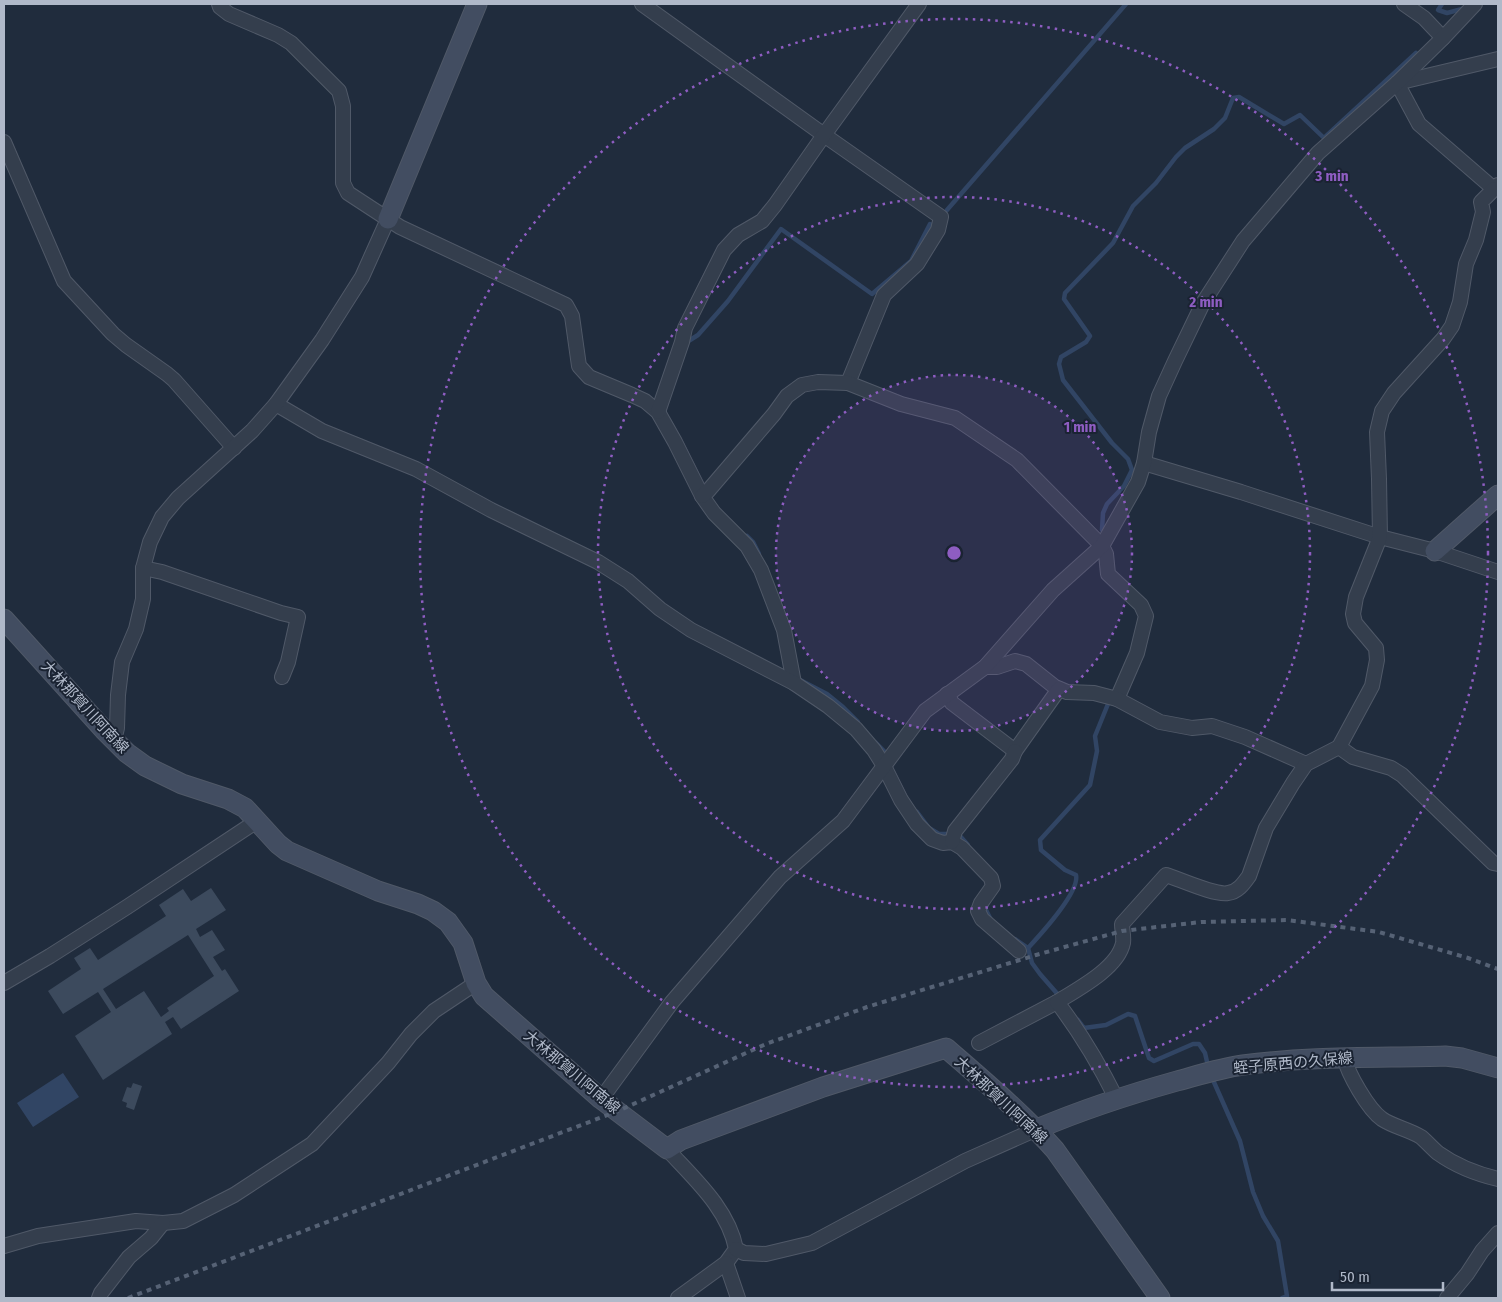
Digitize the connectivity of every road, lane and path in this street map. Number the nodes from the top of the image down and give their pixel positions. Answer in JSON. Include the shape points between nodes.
{"nodes":[{"id":1,"x":219,"y":4,"type":"edge"},
{"id":2,"x":477,"y":4,"type":"edge"},
{"id":3,"x":642,"y":4,"type":"edge"},
{"id":4,"x":919,"y":4,"type":"edge"},
{"id":5,"x":1404,"y":4,"type":"edge"},
{"id":6,"x":1475,"y":4,"type":"edge"},
{"id":7,"x":1443,"y":38,"type":"junction"},
{"id":8,"x":1498,"y":59,"type":"edge"},
{"id":9,"x":1397,"y":83,"type":"junction"},
{"id":10,"x":824,"y":135,"type":"junction"},
{"id":11,"x":4,"y":142,"type":"edge"},
{"id":12,"x":1496,"y":187,"type":"edge"},
{"id":13,"x":388,"y":219,"type":"junction"},
{"id":14,"x":848,"y":383,"type":"junction"},
{"id":15,"x":276,"y":404,"type":"junction"},
{"id":16,"x":658,"y":412,"type":"junction"},
{"id":17,"x":234,"y":448,"type":"junction"},
{"id":18,"x":1144,"y":463,"type":"junction"},
{"id":19,"x":705,"y":494,"type":"junction"},
{"id":20,"x":1498,"y":494,"type":"edge"},
{"id":21,"x":1380,"y":536,"type":"junction"},
{"id":22,"x":1102,"y":546,"type":"junction"},
{"id":23,"x":1435,"y":551,"type":"junction"},
{"id":24,"x":144,"y":568,"type":"junction"},
{"id":25,"x":1498,"y":572,"type":"edge"},
{"id":26,"x":4,"y":618,"type":"edge"},
{"id":27,"x":985,"y":666,"type":"junction"},
{"id":28,"x":282,"y":677,"type":"dead end"},
{"id":29,"x":794,"y":683,"type":"junction"},
{"id":30,"x":1060,"y":689,"type":"junction"},
{"id":31,"x":947,"y":694,"type":"junction"},
{"id":32,"x":1117,"y":699,"type":"junction"},
{"id":33,"x":114,"y":740,"type":"junction"},
{"id":34,"x":1339,"y":747,"type":"junction"},
{"id":35,"x":1015,"y":752,"type":"junction"},
{"id":36,"x":1306,"y":764,"type":"junction"},
{"id":37,"x":884,"y":766,"type":"junction"},
{"id":38,"x":258,"y":821,"type":"junction"},
{"id":39,"x":954,"y":837,"type":"junction"},
{"id":40,"x":1498,"y":864,"type":"edge"},
{"id":41,"x":1019,"y":951,"type":"dead end"},
{"id":42,"x":4,"y":983,"type":"edge"},
{"id":43,"x":476,"y":983,"type":"junction"},
{"id":44,"x":1060,"y":1000,"type":"junction"},
{"id":45,"x":979,"y":1043,"type":"dead end"},
{"id":46,"x":1344,"y":1057,"type":"junction"},
{"id":47,"x":1498,"y":1068,"type":"edge"},
{"id":48,"x":1116,"y":1098,"type":"junction"},
{"id":49,"x":601,"y":1099,"type":"junction"},
{"id":50,"x":1037,"y":1129,"type":"junction"},
{"id":51,"x":667,"y":1149,"type":"junction"},
{"id":52,"x":1498,"y":1179,"type":"edge"},
{"id":53,"x":163,"y":1223,"type":"junction"},
{"id":54,"x":1498,"y":1233,"type":"edge"},
{"id":55,"x":4,"y":1246,"type":"edge"},
{"id":56,"x":736,"y":1249,"type":"junction"},
{"id":57,"x":726,"y":1263,"type":"junction"},
{"id":58,"x":99,"y":1298,"type":"edge"},
{"id":59,"x":678,"y":1298,"type":"edge"},
{"id":60,"x":738,"y":1298,"type":"edge"},
{"id":61,"x":1160,"y":1298,"type":"edge"},
{"id":62,"x":1447,"y":1298,"type":"edge"}],
"edges":[{"from":1,"to":13,"type":"street","via":[[228,14],[278,34],[291,43],[339,90],[343,106],[343,183],[348,193]]},
{"from":2,"to":13,"type":"main road"},
{"from":3,"to":10,"type":"street"},
{"from":4,"to":10,"type":"street"},
{"from":5,"to":7,"type":"street","via":[[1424,18]]},
{"from":6,"to":7,"type":"street"},
{"from":7,"to":9,"type":"street"},
{"from":8,"to":9,"type":"street"},
{"from":9,"to":12,"type":"street","via":[[1419,124]]},
{"from":9,"to":18,"type":"street","via":[[1318,153],[1243,241],[1203,303],[1159,396]]},
{"from":10,"to":14,"type":"street","via":[[941,217],[938,230],[917,264],[884,295]]},
{"from":10,"to":16,"type":"street","via":[[762,221],[738,236],[724,250],[685,328]]},
{"from":11,"to":17,"type":"street","via":[[64,280],[126,346],[174,380]]},
{"from":12,"to":21,"type":"street","via":[[1481,202],[1483,212],[1466,264],[1460,302],[1452,326],[1382,411],[1377,432]]},
{"from":13,"to":15,"type":"street","via":[[362,277]]},
{"from":13,"to":16,"type":"street","via":[[566,305],[572,316],[579,366],[589,377],[645,401]]},
{"from":14,"to":19,"type":"street","via":[[802,385],[787,396]]},
{"from":14,"to":22,"type":"street","via":[[902,404],[955,418],[1017,460]]},
{"from":15,"to":17,"type":"street"},
{"from":15,"to":29,"type":"street","via":[[322,432],[416,469],[598,562],[691,630]]},
{"from":16,"to":19,"type":"street"},
{"from":17,"to":24,"type":"street","via":[[178,498],[162,517],[150,542]]},
{"from":18,"to":21,"type":"street"},
{"from":18,"to":22,"type":"street","via":[[1138,482]]},
{"from":19,"to":29,"type":"street","via":[[714,513],[747,546],[761,570],[784,630]]},
{"from":20,"to":23,"type":"main road"},
{"from":21,"to":23,"type":"street"},
{"from":21,"to":34,"type":"street","via":[[1353,614],[1355,622],[1376,648],[1372,686]]},
{"from":22,"to":27,"type":"street","via":[[1053,590]]},
{"from":22,"to":32,"type":"street","via":[[1108,574],[1141,605],[1146,616],[1137,653]]},
{"from":23,"to":25,"type":"street"},
{"from":24,"to":28,"type":"street","via":[[298,617]]},
{"from":24,"to":33,"type":"street","via":[[143,598],[136,629],[122,662],[118,728]]},
{"from":26,"to":33,"type":"main road","name":"大林那賀川阿南線"},
{"from":27,"to":30,"type":"street","via":[[997,667],[1015,661],[1026,664]]},
{"from":27,"to":31,"type":"street"},
{"from":29,"to":37,"type":"street","via":[[856,729]]},
{"from":30,"to":32,"type":"street"},
{"from":30,"to":35,"type":"street"},
{"from":31,"to":35,"type":"street","via":[[952,703]]},
{"from":31,"to":37,"type":"street","via":[[925,711]]},
{"from":32,"to":36,"type":"street","via":[[1160,722],[1192,728],[1212,726]]},
{"from":33,"to":38,"type":"main road","name":"大林那賀川阿南線","via":[[145,766],[182,784],[228,799],[245,808]]},
{"from":34,"to":36,"type":"street"},
{"from":34,"to":40,"type":"street","via":[[1353,757],[1391,768],[1402,775]]},
{"from":35,"to":39,"type":"street"},
{"from":36,"to":44,"type":"street","via":[[1266,828],[1245,883],[1226,894],[1166,875],[1122,924],[1124,941],[1118,956],[1101,973]]},
{"from":37,"to":39,"type":"street","via":[[917,824],[932,839],[943,843]]},
{"from":37,"to":49,"type":"street","via":[[843,821],[780,877],[672,1002]]},
{"from":38,"to":42,"type":"street"},
{"from":38,"to":43,"type":"main road","name":"大林那賀川阿南線","via":[[287,851],[378,891],[418,904],[448,922],[463,943]]},
{"from":39,"to":41,"type":"street","via":[[991,878],[993,886],[978,911],[982,919]]},
{"from":43,"to":49,"type":"main road","name":"大林那賀川阿南線","via":[[484,996]]},
{"from":43,"to":53,"type":"street","via":[[434,1011],[312,1144],[234,1195],[183,1221]]},
{"from":44,"to":45,"type":"street"},
{"from":44,"to":48,"type":"street"},
{"from":46,"to":47,"type":"main road","name":"蛭子原西の久保線","via":[[1445,1056]]},
{"from":46,"to":48,"type":"main road","name":"蛭子原西の久保線","via":[[1242,1065]]},
{"from":46,"to":52,"type":"street","via":[[1347,1070],[1372,1110],[1382,1119],[1410,1131],[1450,1162]]},
{"from":48,"to":50,"type":"main road","name":"蛭子原西の久保線"},
{"from":49,"to":51,"type":"main road","name":"大林那賀川阿南線"},
{"from":50,"to":51,"type":"main road","name":"大林那賀川阿南線","via":[[946,1048],[824,1087],[681,1140]]},
{"from":50,"to":56,"type":"street","via":[[965,1161],[812,1243],[766,1254],[744,1253]]},
{"from":50,"to":61,"type":"main road","name":"大林那賀川阿南線"},
{"from":51,"to":56,"type":"street","via":[[717,1205]]},
{"from":53,"to":55,"type":"street","via":[[136,1221],[38,1236]]},
{"from":53,"to":58,"type":"street","via":[[129,1257]]},
{"from":54,"to":62,"type":"street"},
{"from":56,"to":57,"type":"street"},
{"from":57,"to":59,"type":"street"},
{"from":57,"to":60,"type":"street"}]}
